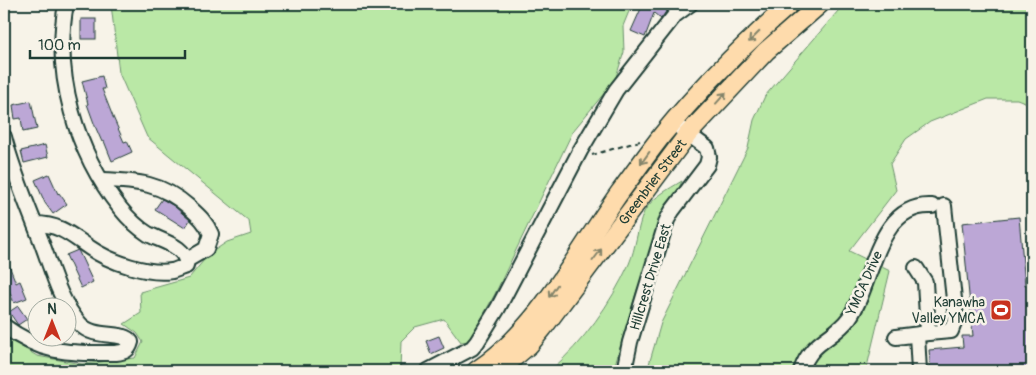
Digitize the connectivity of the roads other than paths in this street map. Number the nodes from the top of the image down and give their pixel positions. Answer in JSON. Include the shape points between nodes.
{"nodes":[{"id":1,"x":66,"y":4,"type":"edge"},
{"id":2,"x":690,"y":4,"type":"edge"},
{"id":3,"x":790,"y":4,"type":"edge"},
{"id":4,"x":820,"y":4,"type":"edge"},
{"id":5,"x":668,"y":129,"type":"junction"},
{"id":6,"x":688,"y":134,"type":"junction"},
{"id":7,"x":4,"y":137,"type":"edge"},
{"id":8,"x":102,"y":180,"type":"junction"},
{"id":9,"x":35,"y":224,"type":"junction"},
{"id":10,"x":187,"y":260,"type":"junction"},
{"id":11,"x":916,"y":268,"type":"dead end"},
{"id":12,"x":4,"y":326,"type":"edge"},
{"id":13,"x":922,"y":334,"type":"junction"},
{"id":14,"x":896,"y":338,"type":"dead end"},
{"id":15,"x":428,"y":371,"type":"edge"},
{"id":16,"x":476,"y":371,"type":"edge"},
{"id":17,"x":498,"y":371,"type":"edge"},
{"id":18,"x":624,"y":371,"type":"edge"},
{"id":19,"x":800,"y":371,"type":"edge"},
{"id":20,"x":919,"y":371,"type":"edge"}],
"edges":[{"from":1,"to":8,"type":"street","via":[[62,23],[64,70],[71,112],[86,153]]},
{"from":2,"to":15,"type":"street","via":[[675,15],[616,90],[477,342],[472,348]]},
{"from":3,"to":5,"type":"main road","name":"Greenbrier Street","one_way":true,"via":[[710,80]]},
{"from":6,"to":4,"type":"main road","name":"Greenbrier Street","one_way":true,"via":[[766,51]]},
{"from":5,"to":6,"type":"street","name":"Hillcrest Drive East"},
{"from":5,"to":16,"type":"main road","name":"Greenbrier Street","one_way":true,"via":[[522,332]]},
{"from":17,"to":6,"type":"main road","name":"Greenbrier Street","one_way":true,"via":[[529,345],[543,328]]},
{"from":6,"to":18,"type":"street","name":"Hillcrest Drive East","via":[[707,148],[710,157],[667,220]]},
{"from":7,"to":9,"type":"street"},
{"from":8,"to":10,"type":"street","via":[[130,220],[182,253]]},
{"from":8,"to":10,"type":"street","via":[[135,181],[162,188],[205,221],[211,234],[206,249]]},
{"from":9,"to":10,"type":"street","via":[[47,224],[67,231],[109,259],[133,267],[171,271],[186,266]]},
{"from":9,"to":12,"type":"street","via":[[62,295],[78,322],[90,332],[122,336],[131,342],[124,352],[116,354],[57,351],[33,344]]},
{"from":11,"to":13,"type":"street","via":[[925,282]]},
{"from":13,"to":14,"type":"street"},
{"from":13,"to":19,"type":"street","name":"YMCA Drive","via":[[951,331],[956,318],[938,206],[919,206],[901,214],[878,249],[854,311],[819,343]]},
{"from":13,"to":20,"type":"street"}]}
